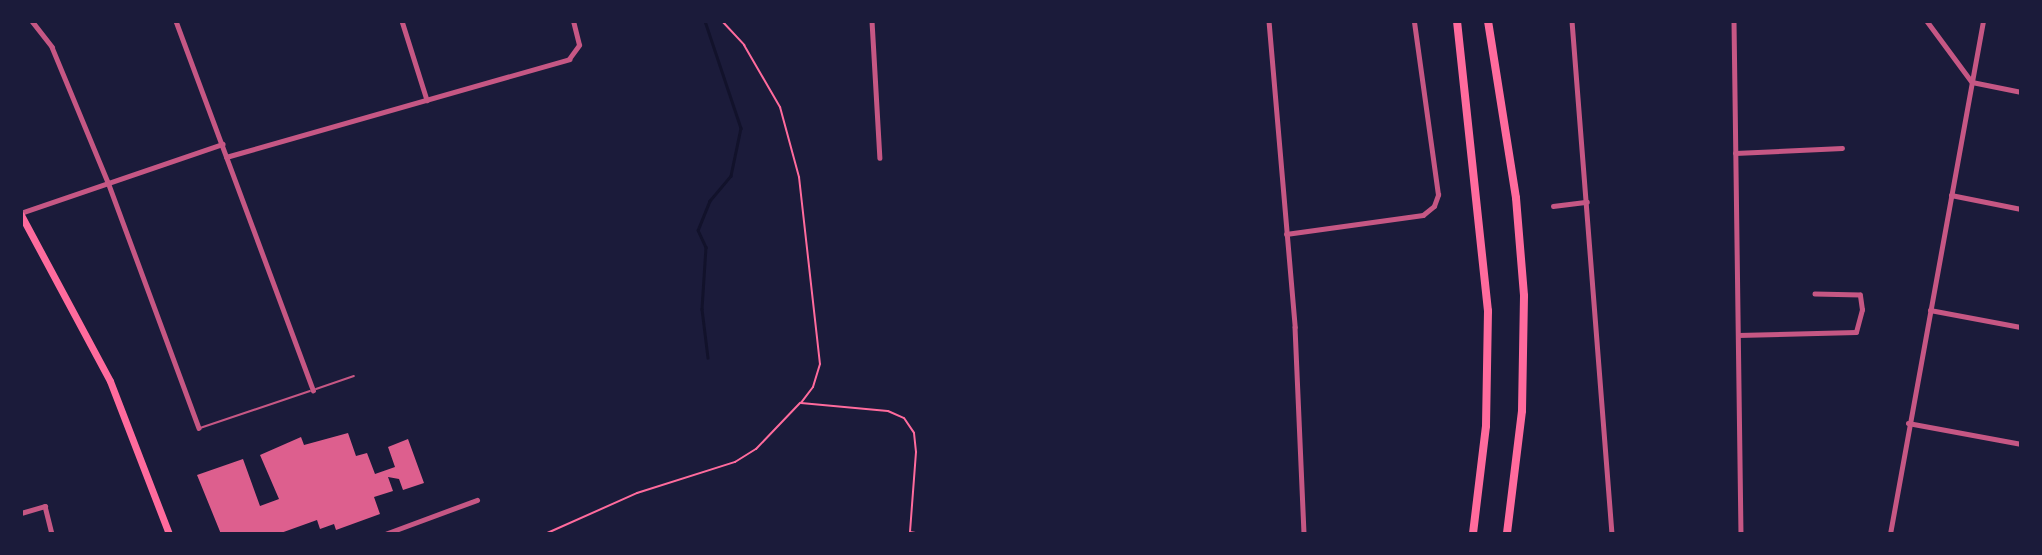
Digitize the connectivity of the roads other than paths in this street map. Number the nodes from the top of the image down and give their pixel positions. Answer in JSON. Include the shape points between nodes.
{"nodes":[{"id":1,"x":32,"y":21,"type":"edge"},
{"id":2,"x":176,"y":21,"type":"edge"},
{"id":3,"x":402,"y":21,"type":"edge"},
{"id":4,"x":573,"y":21,"type":"edge"},
{"id":5,"x":872,"y":21,"type":"edge"},
{"id":6,"x":1269,"y":21,"type":"edge"},
{"id":7,"x":1414,"y":21,"type":"edge"},
{"id":8,"x":1457,"y":21,"type":"edge"},
{"id":9,"x":1488,"y":21,"type":"edge"},
{"id":10,"x":1572,"y":21,"type":"edge"},
{"id":11,"x":1734,"y":21,"type":"edge"},
{"id":12,"x":1927,"y":21,"type":"edge"},
{"id":13,"x":1983,"y":21,"type":"edge"},
{"id":14,"x":1972,"y":82,"type":"junction"},
{"id":15,"x":2021,"y":92,"type":"edge"},
{"id":16,"x":427,"y":100,"type":"junction"},
{"id":17,"x":222,"y":144,"type":"junction"},
{"id":18,"x":1842,"y":148,"type":"dead end"},
{"id":19,"x":1735,"y":153,"type":"junction"},
{"id":20,"x":226,"y":157,"type":"junction"},
{"id":21,"x":880,"y":158,"type":"dead end"},
{"id":22,"x":108,"y":182,"type":"junction"},
{"id":23,"x":1951,"y":195,"type":"junction"},
{"id":24,"x":1587,"y":202,"type":"junction"},
{"id":25,"x":1553,"y":206,"type":"dead end"},
{"id":26,"x":2021,"y":209,"type":"edge"},
{"id":27,"x":21,"y":214,"type":"edge"},
{"id":28,"x":1286,"y":234,"type":"junction"},
{"id":29,"x":1815,"y":294,"type":"dead end"},
{"id":30,"x":1930,"y":310,"type":"junction"},
{"id":31,"x":2021,"y":327,"type":"edge"},
{"id":32,"x":1738,"y":335,"type":"junction"},
{"id":33,"x":354,"y":376,"type":"dead end"},
{"id":34,"x":313,"y":390,"type":"junction"},
{"id":35,"x":1909,"y":423,"type":"junction"},
{"id":36,"x":199,"y":428,"type":"joint"},
{"id":37,"x":2021,"y":444,"type":"edge"},
{"id":38,"x":477,"y":500,"type":"dead end"},
{"id":39,"x":21,"y":513,"type":"edge"},
{"id":40,"x":52,"y":534,"type":"edge"},
{"id":41,"x":169,"y":534,"type":"edge"},
{"id":42,"x":385,"y":534,"type":"edge"},
{"id":43,"x":1304,"y":534,"type":"edge"},
{"id":44,"x":1473,"y":534,"type":"edge"},
{"id":45,"x":1507,"y":534,"type":"edge"},
{"id":46,"x":1612,"y":534,"type":"edge"},
{"id":47,"x":1741,"y":534,"type":"edge"},
{"id":48,"x":1889,"y":534,"type":"edge"}],
"edges":[{"from":1,"to":22,"type":"street","via":[[52,47]]},
{"from":2,"to":17,"type":"street"},
{"from":3,"to":16,"type":"street"},
{"from":4,"to":16,"type":"street","via":[[579,45],[575,55]]},
{"from":5,"to":21,"type":"street"},
{"from":6,"to":28,"type":"street"},
{"from":7,"to":28,"type":"street","via":[[1437,200],[1423,215]]},
{"from":8,"to":44,"type":"highway","via":[[1488,311],[1486,426]]},
{"from":9,"to":45,"type":"highway","via":[[1516,198],[1524,296],[1522,411]]},
{"from":10,"to":24,"type":"street"},
{"from":11,"to":19,"type":"street"},
{"from":12,"to":14,"type":"street"},
{"from":13,"to":14,"type":"street"},
{"from":14,"to":15,"type":"street"},
{"from":14,"to":23,"type":"street"},
{"from":16,"to":20,"type":"street"},
{"from":17,"to":20,"type":"street"},
{"from":17,"to":22,"type":"street"},
{"from":18,"to":19,"type":"street"},
{"from":19,"to":32,"type":"street"},
{"from":20,"to":34,"type":"street"},
{"from":22,"to":27,"type":"street"},
{"from":22,"to":36,"type":"street"},
{"from":23,"to":26,"type":"street"},
{"from":23,"to":30,"type":"street"},
{"from":24,"to":25,"type":"street"},
{"from":24,"to":46,"type":"street"},
{"from":27,"to":41,"type":"main road","via":[[110,381]]},
{"from":28,"to":43,"type":"street","via":[[1304,466]]},
{"from":29,"to":32,"type":"street","via":[[1860,295],[1863,310],[1856,332]]},
{"from":30,"to":31,"type":"street"},
{"from":30,"to":35,"type":"street"},
{"from":32,"to":47,"type":"street"},
{"from":33,"to":34,"type":"lane"},
{"from":34,"to":36,"type":"lane"},
{"from":35,"to":37,"type":"street"},
{"from":35,"to":48,"type":"street"},
{"from":38,"to":42,"type":"street"},
{"from":39,"to":40,"type":"street","via":[[45,506]]}]}
